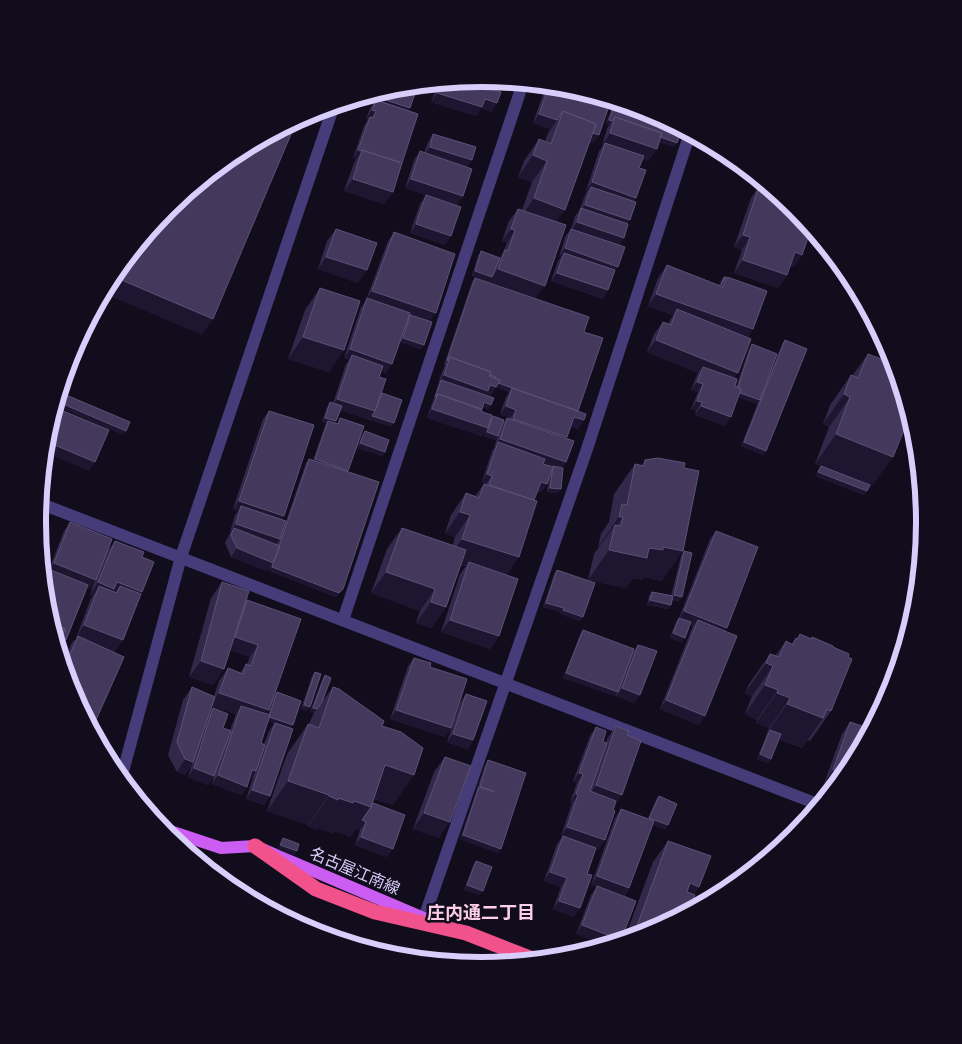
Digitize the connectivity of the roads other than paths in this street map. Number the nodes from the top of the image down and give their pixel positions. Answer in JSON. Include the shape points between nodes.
{"nodes":[{"id":1,"x":521,"y":89,"type":"edge"},
{"id":2,"x":331,"y":114,"type":"edge"},
{"id":3,"x":688,"y":140,"type":"edge"},
{"id":4,"x":47,"y":506,"type":"edge"},
{"id":5,"x":181,"y":557,"type":"junction"},
{"id":6,"x":343,"y":620,"type":"junction"},
{"id":7,"x":506,"y":684,"type":"junction"},
{"id":8,"x":124,"y":770,"type":"edge"},
{"id":9,"x":813,"y":802,"type":"edge"},
{"id":10,"x":179,"y":834,"type":"edge"},
{"id":11,"x":255,"y":846,"type":"junction"},
{"id":12,"x":424,"y":918,"type":"junction"},
{"id":13,"x":520,"y":955,"type":"edge"},
{"id":14,"x":520,"y":955,"type":"edge"}],
"edges":[{"from":1,"to":6,"type":"street"},
{"from":2,"to":5,"type":"street"},
{"from":3,"to":7,"type":"street"},
{"from":4,"to":5,"type":"street"},
{"from":5,"to":6,"type":"street"},
{"from":5,"to":8,"type":"street"},
{"from":6,"to":7,"type":"street"},
{"from":7,"to":9,"type":"street"},
{"from":7,"to":12,"type":"street"},
{"from":10,"to":11,"type":"main road","name":"名古屋江南線","via":[[221,848]]},
{"from":11,"to":12,"type":"main road","name":"名古屋江南線"},
{"from":11,"to":14,"type":"highway","via":[[316,889],[375,912],[466,934]]},
{"from":12,"to":13,"type":"main road","name":"名古屋江南線"}]}
